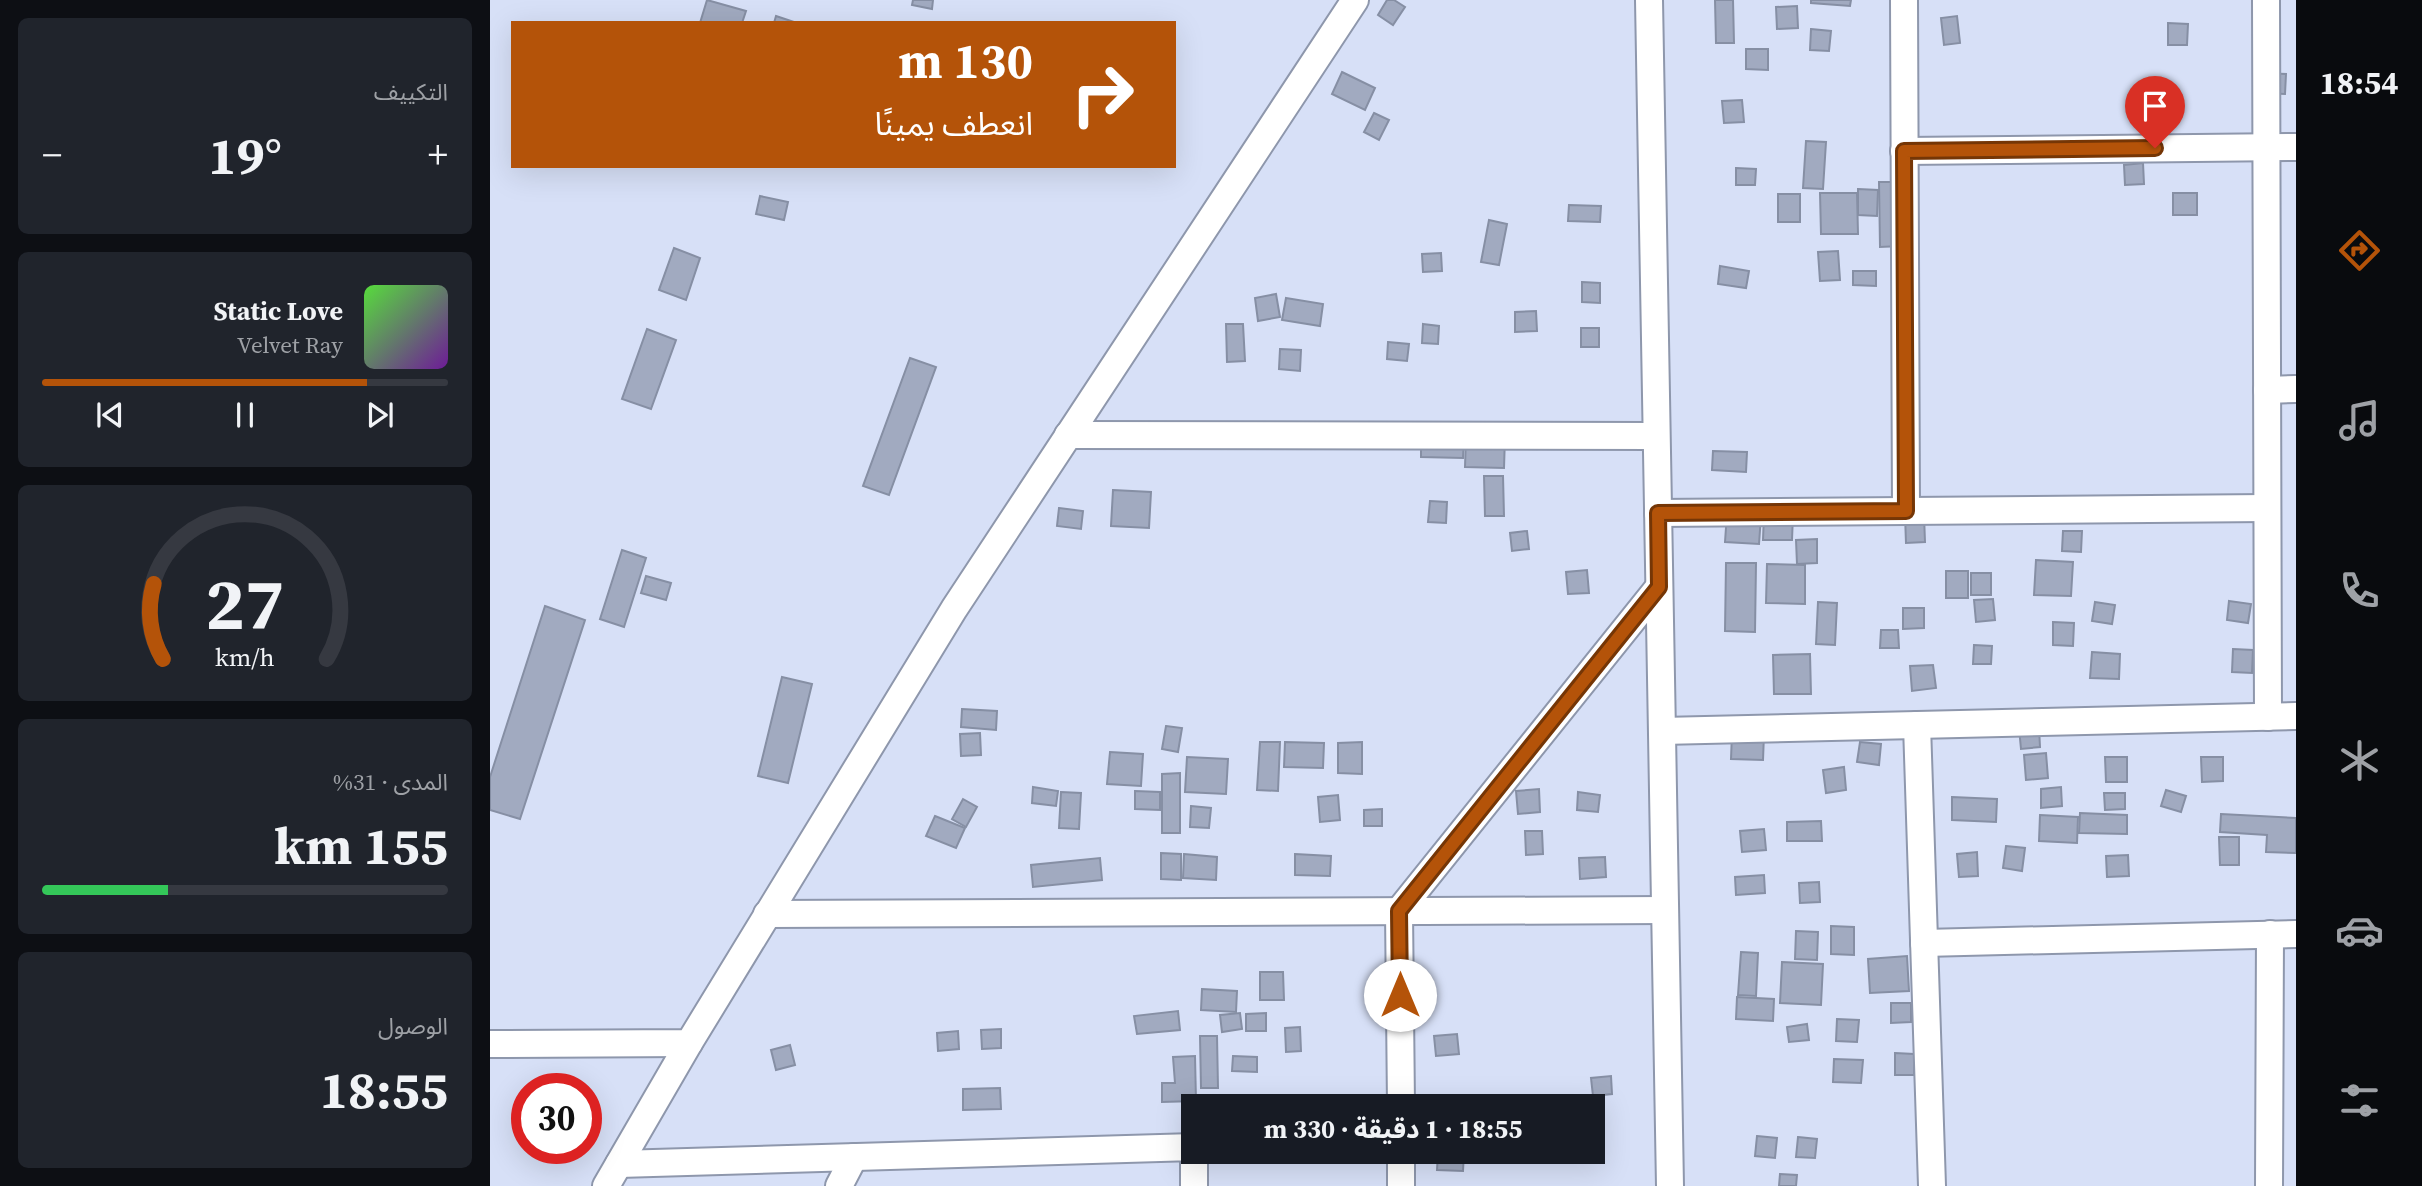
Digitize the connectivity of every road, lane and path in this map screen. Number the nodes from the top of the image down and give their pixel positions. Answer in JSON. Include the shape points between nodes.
{"nodes":[{"id":1,"x":1355,"y":0,"type":"edge"},
{"id":2,"x":1648,"y":0,"type":"edge"},
{"id":3,"x":1904,"y":0,"type":"edge"},
{"id":4,"x":2266,"y":0,"type":"edge"},
{"id":5,"x":2267,"y":147,"type":"junction"},
{"id":6,"x":2296,"y":147,"type":"edge"},
{"id":7,"x":1904,"y":151,"type":"junction"},
{"id":8,"x":2296,"y":389,"type":"edge"},
{"id":9,"x":2267,"y":390,"type":"junction"},
{"id":10,"x":1068,"y":436,"type":"junction"},
{"id":11,"x":1656,"y":436,"type":"junction"},
{"id":12,"x":2267,"y":509,"type":"junction"},
{"id":13,"x":1906,"y":511,"type":"junction"},
{"id":14,"x":1658,"y":513,"type":"junction"},
{"id":15,"x":1659,"y":587,"type":"junction"},
{"id":16,"x":2296,"y":716,"type":"edge"},
{"id":17,"x":2268,"y":717,"type":"junction"},
{"id":18,"x":1917,"y":725,"type":"junction"},
{"id":19,"x":1662,"y":731,"type":"junction"},
{"id":20,"x":1665,"y":909,"type":"junction"},
{"id":21,"x":1399,"y":911,"type":"junction"},
{"id":22,"x":767,"y":914,"type":"junction"},
{"id":23,"x":2270,"y":934,"type":"junction"},
{"id":24,"x":2296,"y":934,"type":"edge"},
{"id":25,"x":1924,"y":943,"type":"junction"},
{"id":26,"x":689,"y":1043,"type":"junction"},
{"id":27,"x":490,"y":1044,"type":"edge"},
{"id":28,"x":1401,"y":1094,"type":"edge"},
{"id":29,"x":854,"y":1157,"type":"junction"},
{"id":30,"x":1401,"y":1164,"type":"edge"},
{"id":31,"x":612,"y":1175,"type":"edge"},
{"id":32,"x":839,"y":1186,"type":"edge"},
{"id":33,"x":1194,"y":1186,"type":"edge"},
{"id":34,"x":1401,"y":1186,"type":"edge"},
{"id":35,"x":1670,"y":1186,"type":"edge"},
{"id":36,"x":1931,"y":1186,"type":"edge"},
{"id":37,"x":2269,"y":1186,"type":"edge"}],
"edges":[{"from":1,"to":10,"type":"street"},
{"from":2,"to":11,"type":"street"},
{"from":3,"to":7,"type":"street"},
{"from":4,"to":5,"type":"street"},
{"from":5,"to":6,"type":"street"},
{"from":5,"to":7,"type":"street"},
{"from":5,"to":9,"type":"street"},
{"from":7,"to":13,"type":"street"},
{"from":8,"to":9,"type":"street"},
{"from":9,"to":12,"type":"street"},
{"from":10,"to":11,"type":"street"},
{"from":10,"to":22,"type":"street","via":[[954,609]]},
{"from":11,"to":14,"type":"street"},
{"from":12,"to":13,"type":"street"},
{"from":12,"to":17,"type":"street"},
{"from":13,"to":14,"type":"street"},
{"from":14,"to":15,"type":"street"},
{"from":15,"to":19,"type":"street"},
{"from":15,"to":21,"type":"street"},
{"from":16,"to":17,"type":"street"},
{"from":17,"to":18,"type":"street"},
{"from":18,"to":19,"type":"street"},
{"from":18,"to":25,"type":"street"},
{"from":19,"to":20,"type":"street"},
{"from":20,"to":21,"type":"street"},
{"from":20,"to":35,"type":"street"},
{"from":21,"to":22,"type":"street"},
{"from":21,"to":28,"type":"street"},
{"from":22,"to":26,"type":"street"},
{"from":23,"to":24,"type":"street"},
{"from":23,"to":25,"type":"street"},
{"from":23,"to":37,"type":"street"},
{"from":25,"to":36,"type":"street"},
{"from":26,"to":27,"type":"street"},
{"from":26,"to":31,"type":"street"},
{"from":29,"to":31,"type":"street"},
{"from":29,"to":32,"type":"street"},
{"from":29,"to":33,"type":"street","via":[[1194,1147]]},
{"from":30,"to":34,"type":"street"}]}
